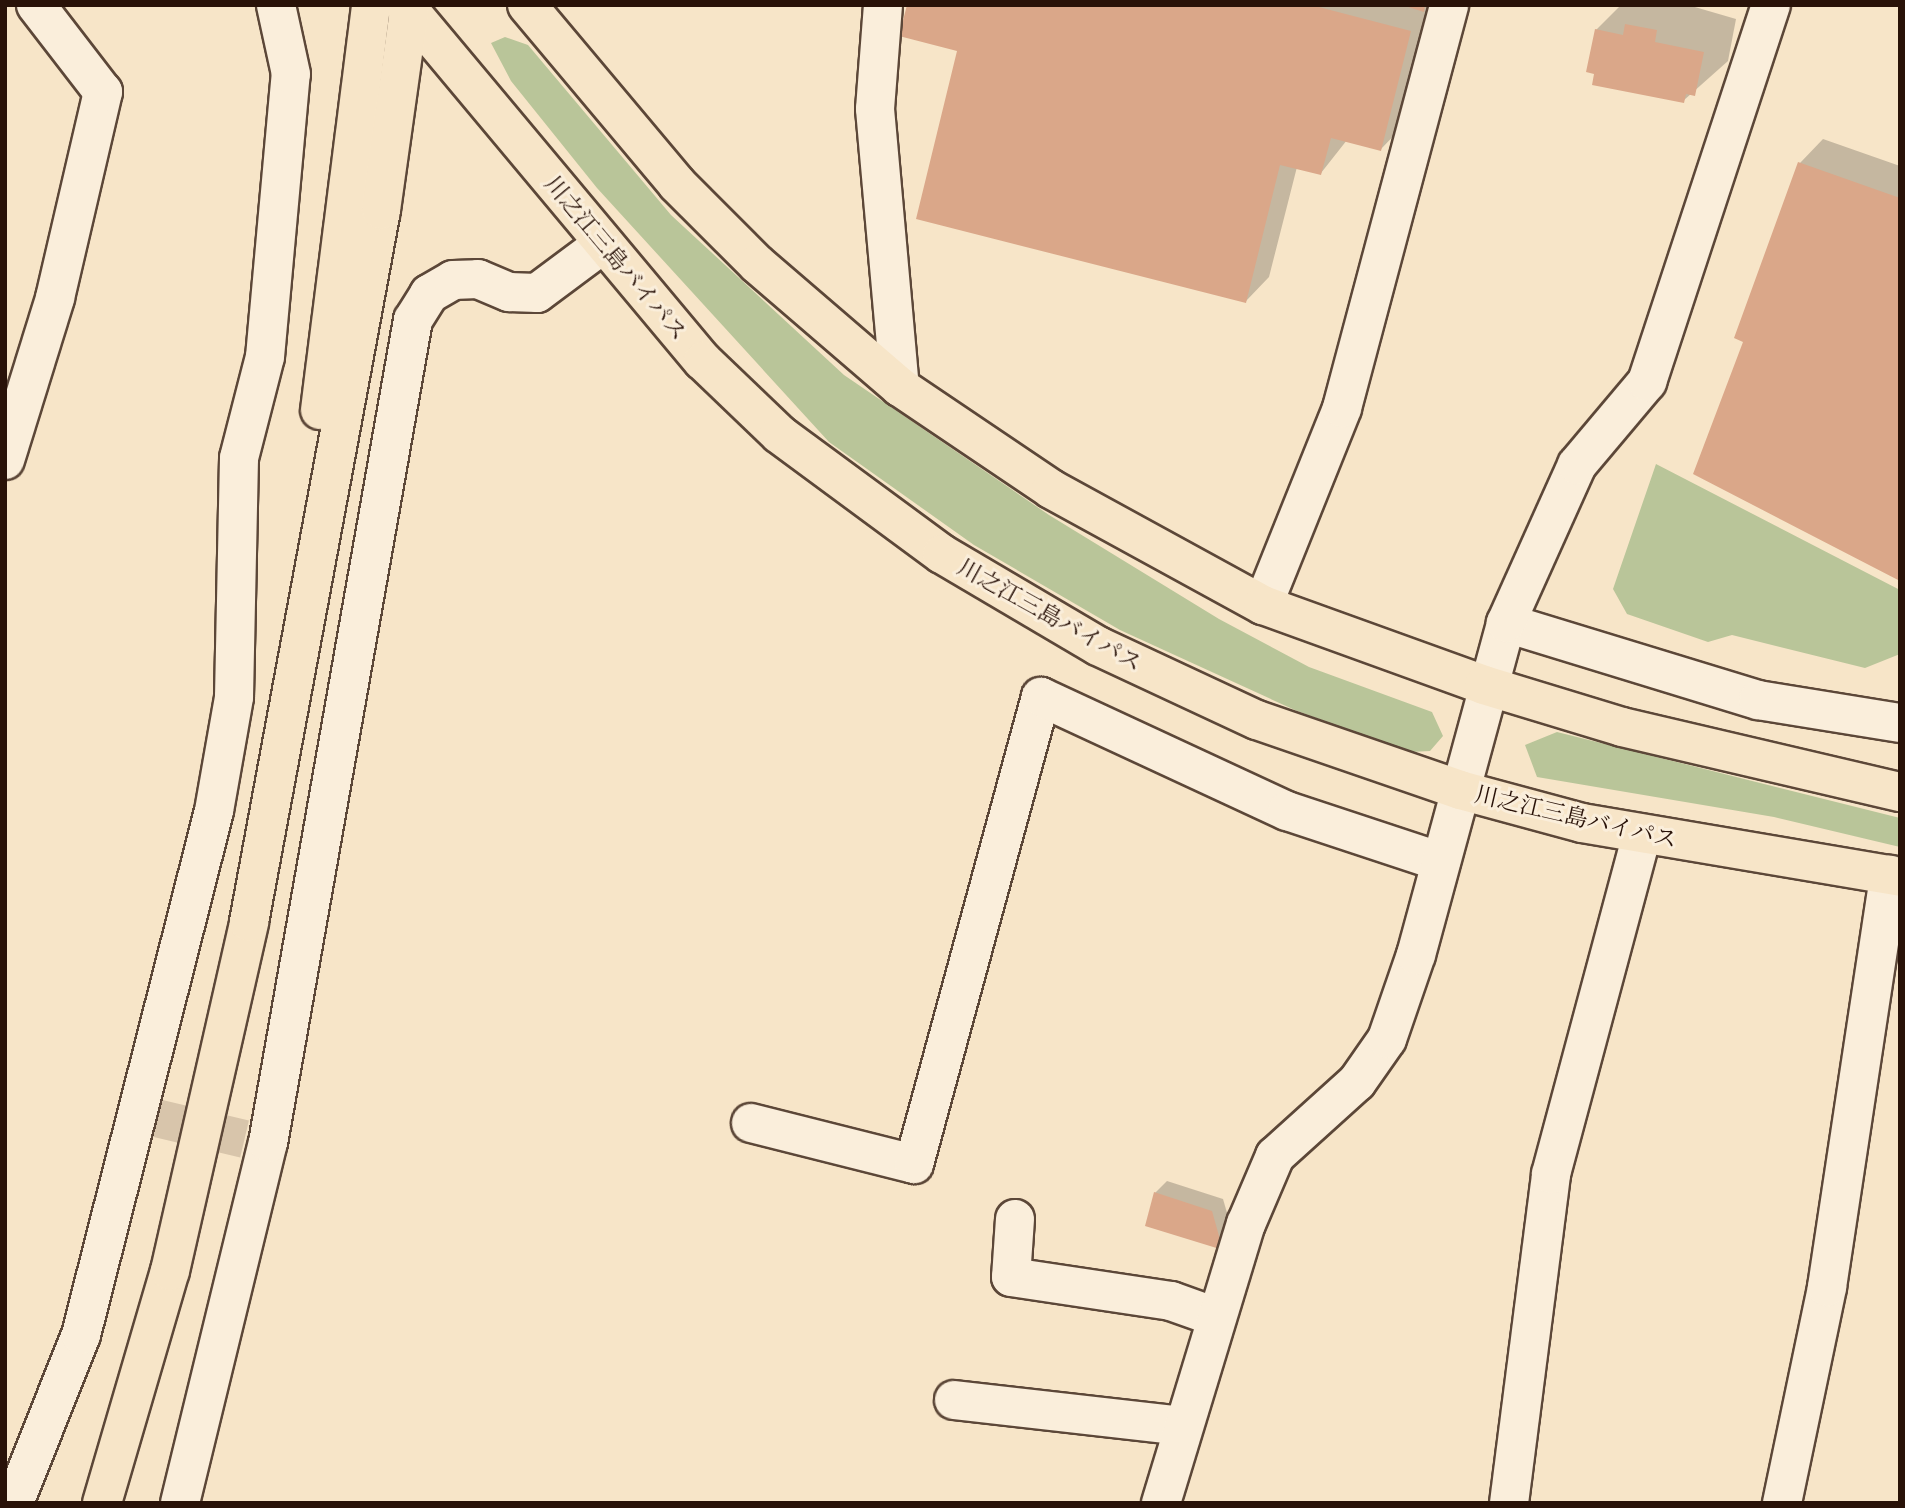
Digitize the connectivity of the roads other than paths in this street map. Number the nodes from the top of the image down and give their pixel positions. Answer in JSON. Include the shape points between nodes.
{"nodes":[{"id":1,"x":36,"y":5,"type":"edge"},
{"id":2,"x":276,"y":5,"type":"edge"},
{"id":3,"x":371,"y":5,"type":"edge"},
{"id":4,"x":527,"y":5,"type":"edge"},
{"id":5,"x":883,"y":5,"type":"edge"},
{"id":6,"x":1449,"y":5,"type":"edge"},
{"id":7,"x":1771,"y":5,"type":"edge"},
{"id":8,"x":407,"y":8,"type":"edge"},
{"id":9,"x":603,"y":244,"type":"junction"},
{"id":10,"x":900,"y":387,"type":"junction"},
{"id":11,"x":5,"y":460,"type":"edge"},
{"id":12,"x":1264,"y":605,"type":"junction"},
{"id":13,"x":1506,"y":623,"type":"junction"},
{"id":14,"x":1484,"y":685,"type":"junction"},
{"id":15,"x":1900,"y":723,"type":"edge"},
{"id":16,"x":1460,"y":790,"type":"junction"},
{"id":17,"x":1900,"y":792,"type":"edge"},
{"id":18,"x":1642,"y":834,"type":"junction"},
{"id":19,"x":1441,"y":862,"type":"junction"},
{"id":20,"x":1894,"y":876,"type":"edge"},
{"id":21,"x":249,"y":922,"type":"junction"},
{"id":22,"x":751,"y":1124,"type":"dead end"},
{"id":23,"x":1015,"y":1219,"type":"dead end"},
{"id":24,"x":1216,"y":1317,"type":"junction"},
{"id":25,"x":954,"y":1400,"type":"dead end"},
{"id":26,"x":1181,"y":1426,"type":"junction"},
{"id":27,"x":14,"y":1503,"type":"edge"},
{"id":28,"x":102,"y":1503,"type":"edge"},
{"id":29,"x":180,"y":1503,"type":"edge"},
{"id":30,"x":1161,"y":1503,"type":"edge"},
{"id":31,"x":1509,"y":1503,"type":"edge"},
{"id":32,"x":1782,"y":1503,"type":"edge"}],
"edges":[{"from":1,"to":11,"type":"street","via":[[103,92],[55,298]]},
{"from":2,"to":27,"type":"street","via":[[291,74],[265,357],[239,458],[234,698],[148,1117],[81,1335]]},
{"from":3,"to":21,"type":"highway","via":[[300,583]]},
{"from":4,"to":10,"type":"highway","via":[[677,184],[757,264]]},
{"from":5,"to":10,"type":"street","via":[[875,109]]},
{"from":6,"to":12,"type":"street","via":[[1342,408]]},
{"from":7,"to":13,"type":"street","via":[[1647,382],[1577,465]]},
{"from":8,"to":9,"type":"highway","name":"川之江三島バイパス"},
{"from":8,"to":21,"type":"highway","via":[[381,210]]},
{"from":9,"to":16,"type":"highway","name":"川之江三島バイパス","via":[[702,361],[779,435],[942,554],[1098,646],[1257,720]]},
{"from":9,"to":29,"type":"street","via":[[537,293],[509,292],[478,279],[453,280],[429,293],[413,320],[256,1141]]},
{"from":10,"to":12,"type":"highway","via":[[1051,489]]},
{"from":12,"to":14,"type":"highway"},
{"from":13,"to":14,"type":"street"},
{"from":13,"to":15,"type":"street","via":[[1758,699]]},
{"from":14,"to":16,"type":"street"},
{"from":14,"to":17,"type":"highway","via":[[1622,727]]},
{"from":16,"to":18,"type":"highway","name":"川之江三島バイパス"},
{"from":16,"to":19,"type":"street"},
{"from":18,"to":20,"type":"highway","name":"川之江三島バイパス"},
{"from":18,"to":31,"type":"street","via":[[1551,1174]]},
{"from":19,"to":22,"type":"street","via":[[1287,811],[1041,697],[914,1164]]},
{"from":19,"to":24,"type":"street","via":[[1387,1039],[1357,1082],[1275,1156]]},
{"from":20,"to":32,"type":"street","via":[[1827,1287]]},
{"from":21,"to":28,"type":"highway","via":[[170,1271]]},
{"from":23,"to":24,"type":"street","via":[[1011,1277],[1171,1301]]},
{"from":24,"to":26,"type":"street"},
{"from":25,"to":26,"type":"street"},
{"from":26,"to":30,"type":"street"}]}
